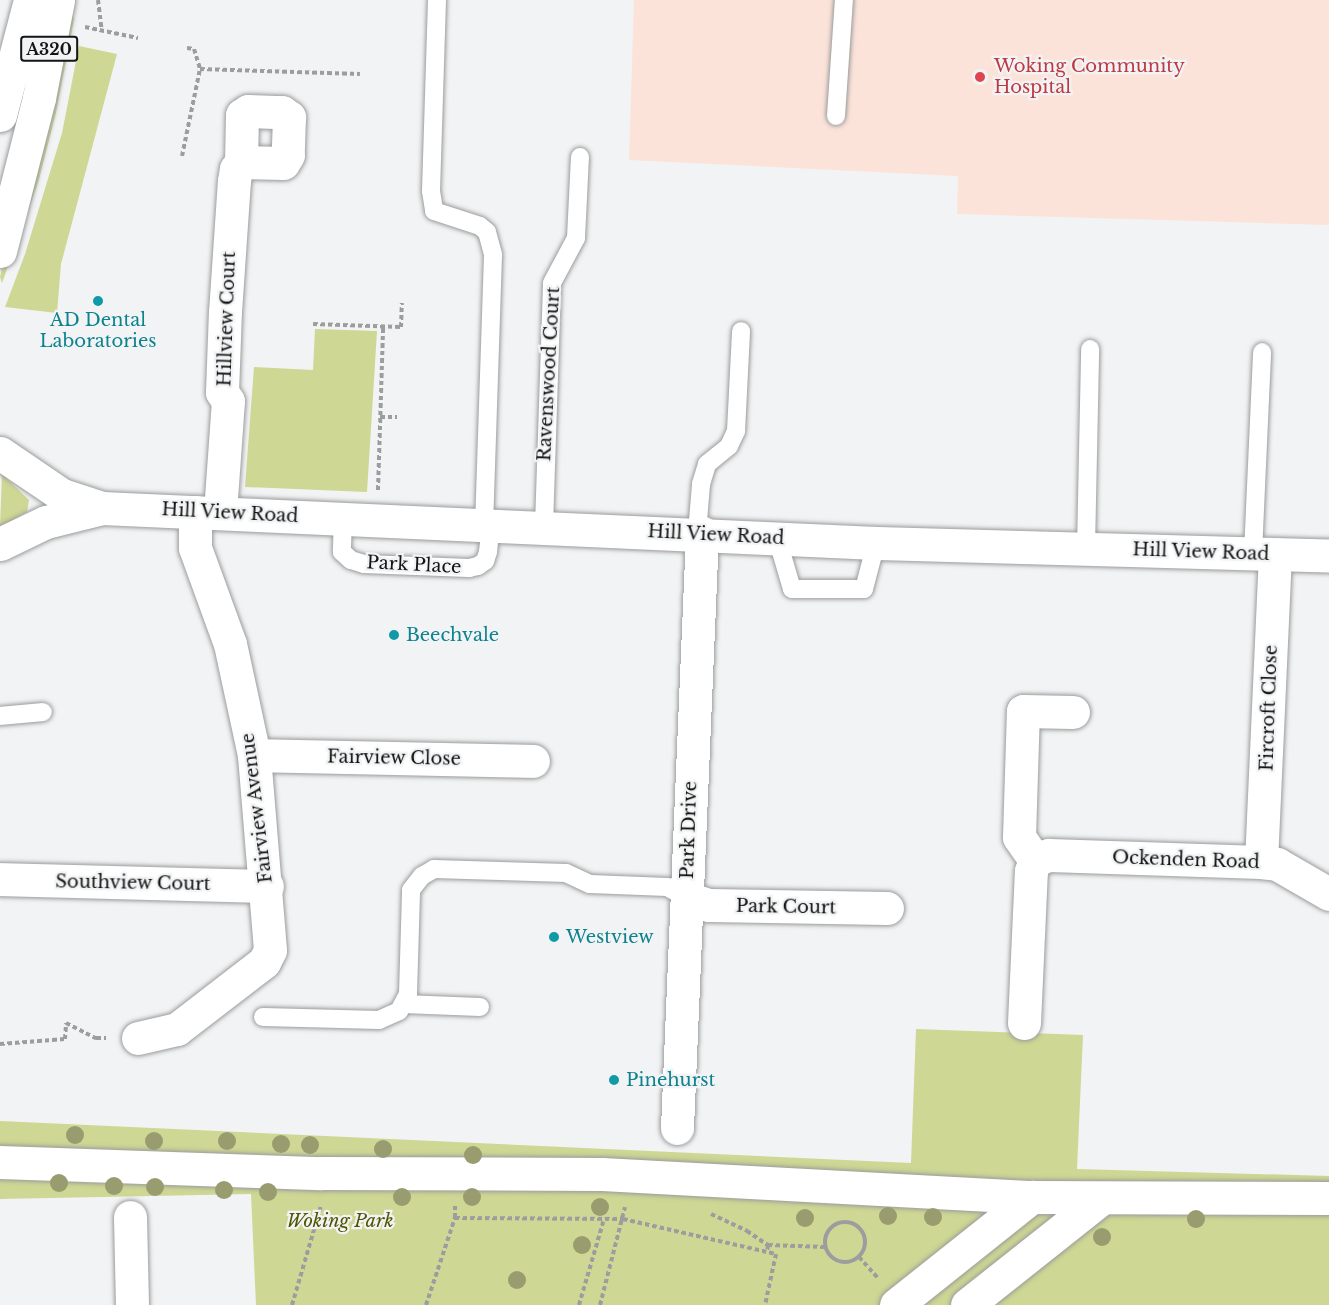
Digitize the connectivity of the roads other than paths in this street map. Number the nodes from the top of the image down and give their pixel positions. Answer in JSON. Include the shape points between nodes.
{"nodes":[{"id":1,"x":30,"y":0,"type":"edge"},
{"id":2,"x":58,"y":0,"type":"edge"},
{"id":3,"x":437,"y":0,"type":"edge"},
{"id":4,"x":844,"y":0,"type":"edge"},
{"id":5,"x":21,"y":53,"type":"edge"},
{"id":6,"x":2,"y":98,"type":"edge"},
{"id":7,"x":39,"y":98,"type":"junction"},
{"id":8,"x":836,"y":116,"type":"dead end"},
{"id":9,"x":580,"y":157,"type":"dead end"},
{"id":10,"x":241,"y":162,"type":"dead end"},
{"id":11,"x":0,"y":251,"type":"edge"},
{"id":12,"x":741,"y":331,"type":"dead end"},
{"id":13,"x":1090,"y":349,"type":"dead end"},
{"id":14,"x":1262,"y":352,"type":"dead end"},
{"id":15,"x":0,"y":453,"type":"edge"},
{"id":16,"x":102,"y":508,"type":"junction"},
{"id":17,"x":207,"y":512,"type":"junction"},
{"id":18,"x":343,"y":518,"type":"junction"},
{"id":19,"x":488,"y":524,"type":"junction"},
{"id":20,"x":544,"y":526,"type":"junction"},
{"id":21,"x":699,"y":533,"type":"junction"},
{"id":22,"x":777,"y":538,"type":"junction"},
{"id":23,"x":876,"y":543,"type":"junction"},
{"id":24,"x":0,"y":544,"type":"edge"},
{"id":25,"x":1086,"y":548,"type":"junction"},
{"id":26,"x":1264,"y":554,"type":"junction"},
{"id":27,"x":1329,"y":556,"type":"edge"},
{"id":28,"x":43,"y":712,"type":"dead end"},
{"id":29,"x":1073,"y":712,"type":"dead end"},
{"id":30,"x":0,"y":716,"type":"edge"},
{"id":31,"x":254,"y":756,"type":"junction"},
{"id":32,"x":533,"y":761,"type":"dead end"},
{"id":33,"x":1035,"y":860,"type":"junction"},
{"id":34,"x":1261,"y":862,"type":"junction"},
{"id":35,"x":0,"y":879,"type":"edge"},
{"id":36,"x":267,"y":886,"type":"junction"},
{"id":37,"x":1329,"y":894,"type":"edge"},
{"id":38,"x":687,"y":898,"type":"junction"},
{"id":39,"x":887,"y":908,"type":"dead end"},
{"id":40,"x":403,"y":1004,"type":"junction"},
{"id":41,"x":480,"y":1007,"type":"dead end"},
{"id":42,"x":263,"y":1017,"type":"dead end"},
{"id":43,"x":1024,"y":1023,"type":"dead end"},
{"id":44,"x":138,"y":1038,"type":"road end"},
{"id":45,"x":677,"y":1128,"type":"dead end"},
{"id":46,"x":0,"y":1162,"type":"edge"},
{"id":47,"x":1032,"y":1197,"type":"junction"},
{"id":48,"x":1102,"y":1198,"type":"junction"},
{"id":49,"x":1329,"y":1198,"type":"edge"},
{"id":50,"x":130,"y":1217,"type":"dead end"},
{"id":51,"x":899,"y":1304,"type":"edge"},
{"id":52,"x":132,"y":1305,"type":"edge"},
{"id":53,"x":967,"y":1305,"type":"edge"}],
"edges":[{"from":1,"to":5,"type":"street","number":"A320"},
{"from":2,"to":5,"type":"street","number":"A320"},
{"from":3,"to":19,"type":"lane","via":[[431,191],[434,211],[480,226],[487,232],[493,255]]},
{"from":4,"to":8,"type":"lane"},
{"from":5,"to":6,"type":"street","number":"A320"},
{"from":5,"to":7,"type":"street","number":"A320"},
{"from":6,"to":7,"type":"street"},
{"from":7,"to":11,"type":"street","number":"A320"},
{"from":9,"to":20,"type":"lane","name":"Ravenswood Court","via":[[576,238],[552,283]]},
{"from":10,"to":17,"type":"street","name":"Hillview Court","via":[[234,181],[225,312],[222,392],[228,402]]},
{"from":12,"to":21,"type":"lane","via":[[736,431],[729,446],[707,464]]},
{"from":13,"to":25,"type":"lane"},
{"from":14,"to":26,"type":"lane"},
{"from":15,"to":16,"type":"street","name":"Hill View Road","via":[[62,495]]},
{"from":16,"to":17,"type":"street","name":"Hill View Road"},
{"from":16,"to":24,"type":"street","name":"Hill View Road","via":[[46,522]]},
{"from":17,"to":18,"type":"street","name":"Hill View Road"},
{"from":17,"to":31,"type":"street","name":"Fairview Avenue","via":[[195,548],[230,644]]},
{"from":18,"to":19,"type":"street","name":"Hill View Road"},
{"from":18,"to":19,"type":"lane","name":"Park Place","via":[[342,552],[364,564],[478,566],[488,552]]},
{"from":19,"to":20,"type":"street","name":"Hill View Road"},
{"from":20,"to":21,"type":"street","name":"Hill View Road"},
{"from":21,"to":22,"type":"street","name":"Hill View Road"},
{"from":21,"to":38,"type":"street","name":"Park Drive"},
{"from":22,"to":23,"type":"street","name":"Hill View Road"},
{"from":22,"to":23,"type":"lane","via":[[792,589],[864,589]]},
{"from":23,"to":25,"type":"street","name":"Hill View Road"},
{"from":25,"to":26,"type":"street","name":"Hill View Road"},
{"from":26,"to":27,"type":"street","name":"Hill View Road"},
{"from":26,"to":34,"type":"street","name":"Fircroft Close"},
{"from":28,"to":30,"type":"lane"},
{"from":29,"to":33,"type":"street","via":[[1023,711],[1019,837]]},
{"from":31,"to":32,"type":"street","name":"Fairview Close"},
{"from":31,"to":36,"type":"street","name":"Fairview Avenue"},
{"from":33,"to":34,"type":"street","name":"Ockenden Road","via":[[1050,855]]},
{"from":33,"to":43,"type":"street","via":[[1031,871]]},
{"from":34,"to":37,"type":"street","name":"Ockenden Road","via":[[1277,864]]},
{"from":35,"to":36,"type":"street","name":"Southview Court"},
{"from":36,"to":44,"type":"street","name":"Fairview Avenue","via":[[270,950],[264,962],[177,1029]]},
{"from":38,"to":39,"type":"street","name":"Park Court","via":[[709,905]]},
{"from":38,"to":40,"type":"lane","via":[[667,887],[590,884],[566,873],[434,869],[411,890],[408,994]]},
{"from":38,"to":45,"type":"street","name":"Park Drive"},
{"from":40,"to":41,"type":"lane"},
{"from":40,"to":42,"type":"lane","via":[[399,1011],[379,1020]]},
{"from":46,"to":47,"type":"street","via":[[321,1173],[631,1177]]},
{"from":47,"to":48,"type":"street"},
{"from":47,"to":51,"type":"street"},
{"from":48,"to":49,"type":"street"},
{"from":48,"to":53,"type":"street"},
{"from":50,"to":52,"type":"street"}]}
